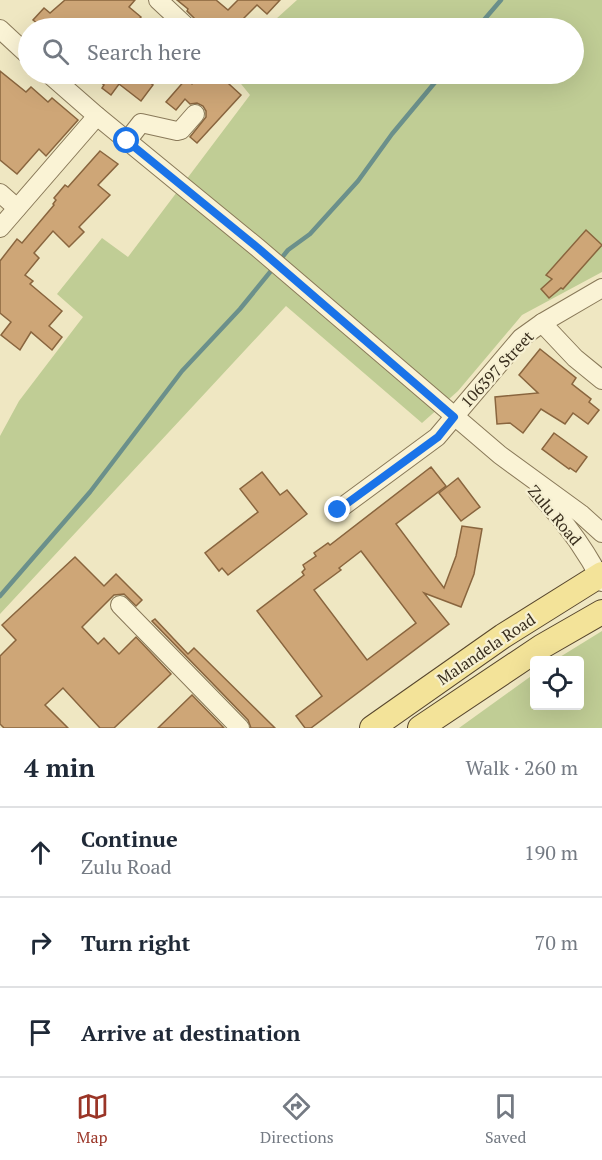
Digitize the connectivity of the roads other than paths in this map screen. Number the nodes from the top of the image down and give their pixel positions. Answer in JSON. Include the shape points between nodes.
{"nodes":[{"id":1,"x":158,"y":0,"type":"edge"},
{"id":2,"x":177,"y":18,"type":"edge"},
{"id":3,"x":0,"y":29,"type":"edge"},
{"id":4,"x":18,"y":46,"type":"edge"},
{"id":5,"x":60,"y":84,"type":"edge"},
{"id":6,"x":195,"y":114,"type":"dead end"},
{"id":7,"x":97,"y":116,"type":"junction"},
{"id":8,"x":127,"y":141,"type":"junction"},
{"id":9,"x":0,"y":194,"type":"edge"},
{"id":10,"x":17,"y":208,"type":"junction"},
{"id":11,"x":0,"y":228,"type":"edge"},
{"id":12,"x":602,"y":288,"type":"edge"},
{"id":13,"x":542,"y":323,"type":"junction"},
{"id":14,"x":602,"y":380,"type":"edge"},
{"id":15,"x":454,"y":417,"type":"junction"},
{"id":16,"x":500,"y":455,"type":"junction"},
{"id":17,"x":338,"y":510,"type":"dead end"},
{"id":18,"x":602,"y":533,"type":"edge"},
{"id":19,"x":601,"y":577,"type":"edge"},
{"id":20,"x":120,"y":605,"type":"dead end"},
{"id":21,"x":602,"y":612,"type":"edge"},
{"id":22,"x":240,"y":728,"type":"edge"},
{"id":23,"x":372,"y":728,"type":"edge"},
{"id":24,"x":420,"y":728,"type":"edge"}],
"edges":[{"from":1,"to":2,"type":"street"},
{"from":3,"to":4,"type":"street"},
{"from":5,"to":7,"type":"street","name":"Zulu Road"},
{"from":6,"to":8,"type":"street","via":[[177,131],[141,123]]},
{"from":7,"to":8,"type":"street","name":"Zulu Road"},
{"from":7,"to":10,"type":"street"},
{"from":8,"to":15,"type":"street","name":"Zulu Road"},
{"from":9,"to":10,"type":"street"},
{"from":10,"to":11,"type":"street"},
{"from":12,"to":13,"type":"street","name":"106397 Street"},
{"from":13,"to":14,"type":"street","name":"106397 Street"},
{"from":13,"to":15,"type":"street","name":"106397 Street","via":[[521,339]]},
{"from":15,"to":16,"type":"street","name":"Zulu Road"},
{"from":15,"to":17,"type":"street","name":"106397 Street","via":[[438,437]]},
{"from":16,"to":18,"type":"street","name":"Zulu Road"},
{"from":16,"to":19,"type":"street","name":"Zulu Road","via":[[558,514]]},
{"from":19,"to":23,"type":"main road","name":"Malandela Road","via":[[503,636]]},
{"from":20,"to":22,"type":"street"},
{"from":21,"to":24,"type":"main road","name":"Malandela Road","via":[[541,647]]}]}
